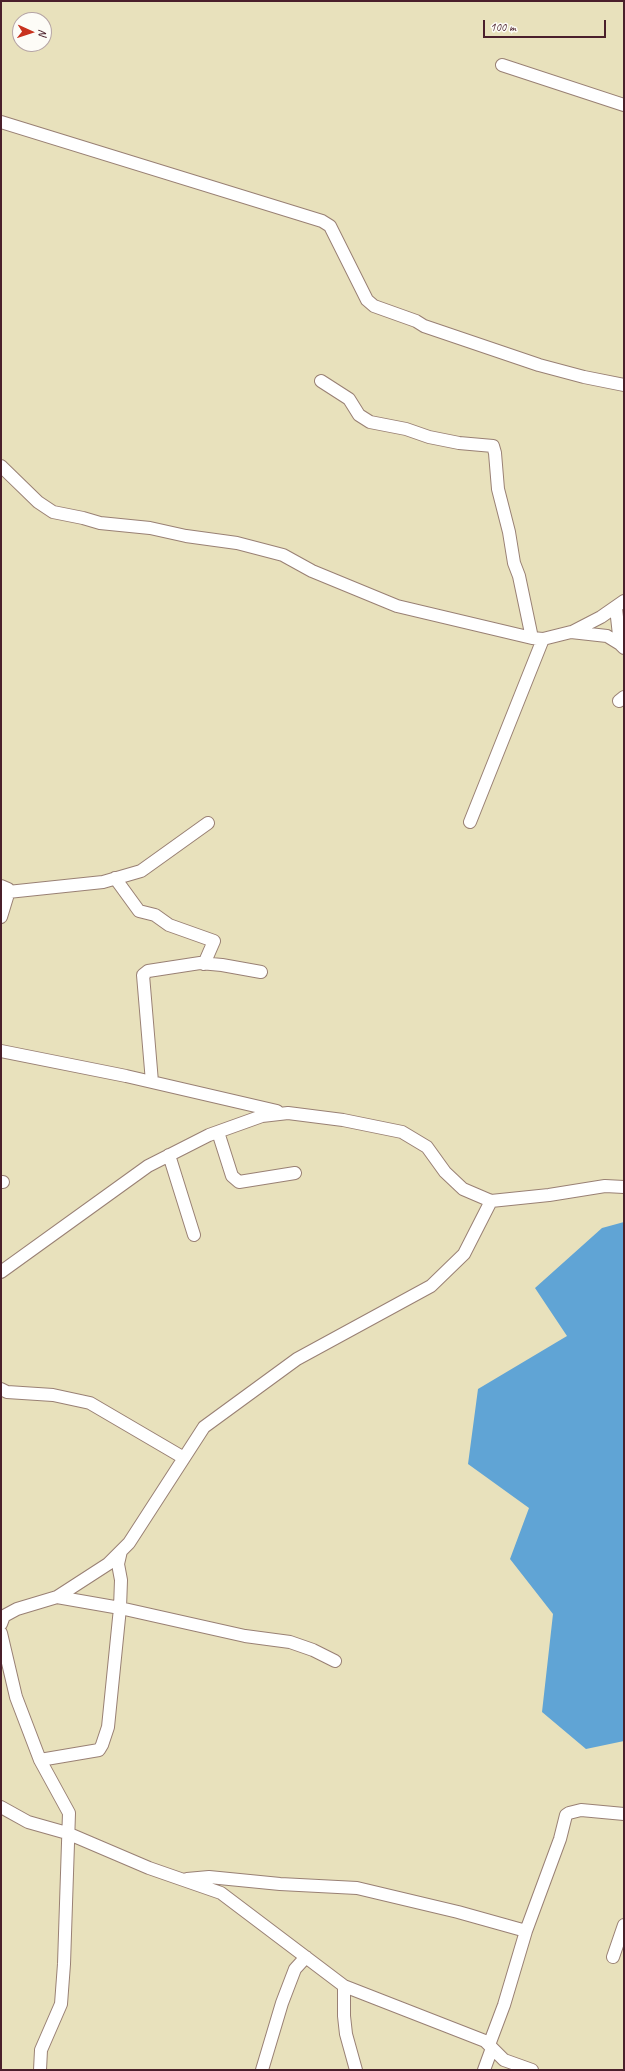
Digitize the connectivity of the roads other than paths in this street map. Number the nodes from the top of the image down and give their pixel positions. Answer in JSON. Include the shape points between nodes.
{"nodes":[{"id":1,"x":502,"y":65,"type":"dead end"},
{"id":2,"x":624,"y":105,"type":"edge"},
{"id":3,"x":1,"y":122,"type":"edge"},
{"id":4,"x":321,"y":381,"type":"dead end"},
{"id":5,"x":624,"y":385,"type":"edge"},
{"id":6,"x":1,"y":466,"type":"edge"},
{"id":7,"x":620,"y":604,"type":"edge"},
{"id":8,"x":570,"y":632,"type":"junction"},
{"id":9,"x":538,"y":638,"type":"junction"},
{"id":10,"x":622,"y":646,"type":"edge"},
{"id":11,"x":208,"y":822,"type":"dead end"},
{"id":12,"x":470,"y":822,"type":"dead end"},
{"id":13,"x":115,"y":878,"type":"junction"},
{"id":14,"x":4,"y":889,"type":"edge"},
{"id":15,"x":1,"y":917,"type":"edge"},
{"id":16,"x":204,"y":964,"type":"junction"},
{"id":17,"x":261,"y":972,"type":"dead end"},
{"id":18,"x":1,"y":1051,"type":"edge"},
{"id":19,"x":152,"y":1082,"type":"junction"},
{"id":20,"x":288,"y":1113,"type":"junction"},
{"id":21,"x":218,"y":1132,"type":"junction"},
{"id":22,"x":169,"y":1155,"type":"junction"},
{"id":23,"x":295,"y":1173,"type":"dead end"},
{"id":24,"x":624,"y":1187,"type":"edge"},
{"id":25,"x":491,"y":1201,"type":"junction"},
{"id":26,"x":194,"y":1235,"type":"dead end"},
{"id":27,"x":1,"y":1272,"type":"edge"},
{"id":28,"x":1,"y":1389,"type":"edge"},
{"id":29,"x":184,"y":1458,"type":"junction"},
{"id":30,"x":121,"y":1551,"type":"junction"},
{"id":31,"x":57,"y":1597,"type":"junction"},
{"id":32,"x":120,"y":1608,"type":"junction"},
{"id":33,"x":1,"y":1624,"type":"edge"},
{"id":34,"x":1,"y":1633,"type":"edge"},
{"id":35,"x":335,"y":1660,"type":"dead end"},
{"id":36,"x":40,"y":1760,"type":"junction"},
{"id":37,"x":1,"y":1807,"type":"edge"},
{"id":38,"x":624,"y":1814,"type":"edge"},
{"id":39,"x":67,"y":1833,"type":"junction"},
{"id":40,"x":183,"y":1880,"type":"junction"},
{"id":41,"x":624,"y":1925,"type":"edge"},
{"id":42,"x":526,"y":1931,"type":"junction"},
{"id":43,"x":306,"y":1957,"type":"junction"},
{"id":44,"x":613,"y":1957,"type":"dead end"},
{"id":45,"x":344,"y":1986,"type":"junction"},
{"id":46,"x":490,"y":2046,"type":"junction"},
{"id":47,"x":40,"y":2070,"type":"edge"},
{"id":48,"x":262,"y":2070,"type":"edge"},
{"id":49,"x":356,"y":2070,"type":"edge"},
{"id":50,"x":484,"y":2070,"type":"edge"},
{"id":51,"x":532,"y":2070,"type":"edge"}],
"edges":[{"from":1,"to":2,"type":"street"},
{"from":3,"to":5,"type":"street","via":[[322,221],[330,226],[367,300],[374,306],[539,365]]},
{"from":4,"to":9,"type":"street","via":[[349,400],[359,415],[370,422],[459,443],[493,446],[498,489],[514,563]]},
{"from":6,"to":9,"type":"street","via":[[52,512],[100,523],[150,528],[237,543],[283,555],[312,571],[397,606]]},
{"from":7,"to":8,"type":"street"},
{"from":7,"to":10,"type":"street"},
{"from":8,"to":9,"type":"street"},
{"from":8,"to":10,"type":"street","via":[[607,636]]},
{"from":9,"to":12,"type":"street"},
{"from":11,"to":13,"type":"street","via":[[141,870]]},
{"from":13,"to":14,"type":"street","via":[[103,882]]},
{"from":13,"to":16,"type":"street","via":[[139,911],[155,915],[170,925],[214,941]]},
{"from":14,"to":15,"type":"street"},
{"from":16,"to":17,"type":"street"},
{"from":16,"to":19,"type":"street","via":[[172,966],[148,971],[143,975]]},
{"from":18,"to":19,"type":"street"},
{"from":19,"to":20,"type":"street"},
{"from":20,"to":21,"type":"street","via":[[262,1116]]},
{"from":20,"to":25,"type":"street","via":[[343,1120],[402,1132],[427,1147],[445,1172],[463,1190]]},
{"from":21,"to":22,"type":"street"},
{"from":21,"to":23,"type":"street","via":[[232,1176],[239,1182]]},
{"from":22,"to":26,"type":"street"},
{"from":22,"to":27,"type":"street","via":[[148,1166]]},
{"from":24,"to":25,"type":"street","via":[[605,1186]]},
{"from":25,"to":29,"type":"street","via":[[464,1254],[431,1286],[297,1359],[204,1427]]},
{"from":28,"to":29,"type":"street","via":[[7,1392],[53,1395],[90,1403]]},
{"from":29,"to":30,"type":"street","via":[[129,1544]]},
{"from":30,"to":31,"type":"street","via":[[108,1564]]},
{"from":30,"to":32,"type":"street","via":[[118,1564],[121,1580]]},
{"from":31,"to":32,"type":"street"},
{"from":31,"to":33,"type":"street","via":[[17,1609],[4,1616]]},
{"from":32,"to":35,"type":"street","via":[[245,1636],[296,1644]]},
{"from":32,"to":36,"type":"street","via":[[108,1727],[102,1746],[99,1750]]},
{"from":34,"to":36,"type":"street","via":[[16,1697]]},
{"from":36,"to":39,"type":"street","via":[[68,1813]]},
{"from":37,"to":39,"type":"street","via":[[28,1822]]},
{"from":38,"to":42,"type":"street","via":[[581,1810],[569,1812]]},
{"from":39,"to":40,"type":"street"},
{"from":39,"to":47,"type":"street","via":[[61,2004],[41,2050]]},
{"from":40,"to":42,"type":"street","via":[[210,1877],[357,1888]]},
{"from":40,"to":43,"type":"street","via":[[221,1893]]},
{"from":41,"to":44,"type":"street"},
{"from":42,"to":46,"type":"street"},
{"from":43,"to":45,"type":"street"},
{"from":43,"to":48,"type":"street","via":[[295,1969]]},
{"from":45,"to":46,"type":"street","via":[[485,2041]]},
{"from":45,"to":49,"type":"street","via":[[346,2034]]},
{"from":46,"to":50,"type":"street"},
{"from":46,"to":51,"type":"street","via":[[504,2060]]}]}
